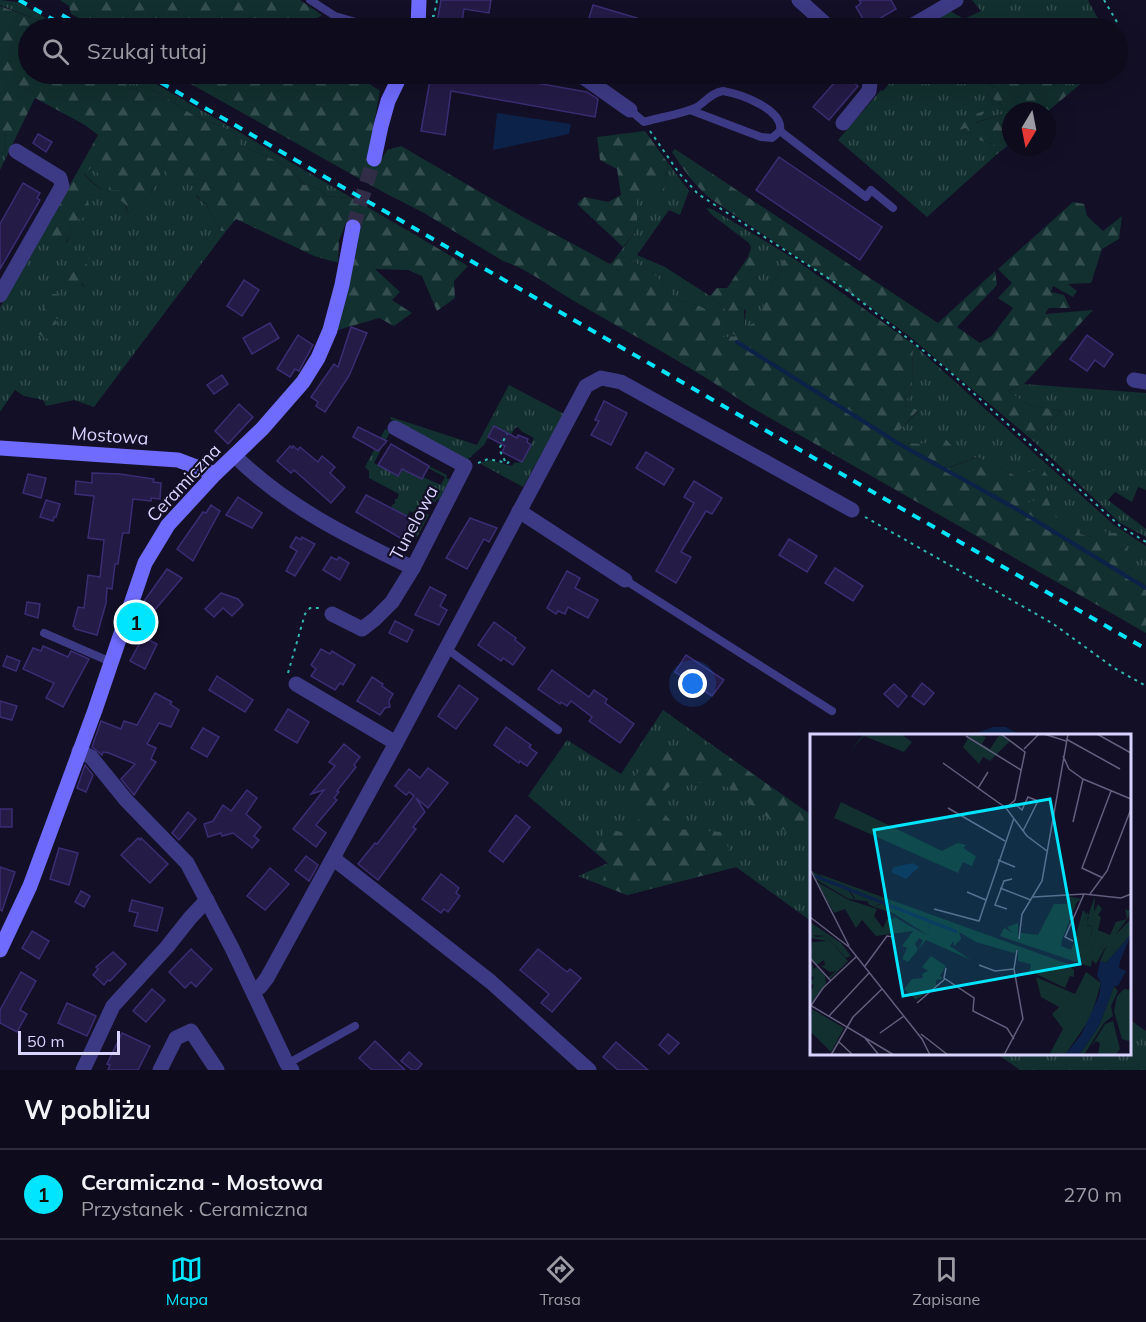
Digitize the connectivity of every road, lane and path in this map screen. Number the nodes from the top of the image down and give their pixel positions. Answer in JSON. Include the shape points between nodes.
{"nodes":[{"id":1,"x":310,"y":0,"type":"edge"},
{"id":2,"x":419,"y":0,"type":"edge"},
{"id":3,"x":437,"y":0,"type":"edge"},
{"id":4,"x":799,"y":0,"type":"edge"},
{"id":5,"x":956,"y":0,"type":"edge"},
{"id":6,"x":1104,"y":0,"type":"edge"},
{"id":7,"x":429,"y":15,"type":"dead end"},
{"id":8,"x":342,"y":18,"type":"edge"},
{"id":9,"x":418,"y":18,"type":"edge"},
{"id":10,"x":819,"y":18,"type":"edge"},
{"id":11,"x":925,"y":18,"type":"edge"},
{"id":12,"x":1115,"y":18,"type":"edge"},
{"id":13,"x":396,"y":84,"type":"edge"},
{"id":14,"x":593,"y":84,"type":"edge"},
{"id":15,"x":870,"y":84,"type":"edge"},
{"id":16,"x":630,"y":110,"type":"joint"},
{"id":17,"x":690,"y":110,"type":"junction"},
{"id":18,"x":644,"y":122,"type":"junction"},
{"id":19,"x":843,"y":123,"type":"dead end"},
{"id":20,"x":780,"y":130,"type":"junction"},
{"id":21,"x":16,"y":151,"type":"dead end"},
{"id":22,"x":374,"y":159,"type":"tunnel mouth"},
{"id":23,"x":893,"y":208,"type":"dead end"},
{"id":24,"x":353,"y":227,"type":"tunnel mouth"},
{"id":25,"x":0,"y":295,"type":"edge"},
{"id":26,"x":395,"y":428,"type":"dead end"},
{"id":27,"x":507,"y":434,"type":"dead end"},
{"id":28,"x":0,"y":448,"type":"edge"},
{"id":29,"x":235,"y":456,"type":"junction"},
{"id":30,"x":511,"y":458,"type":"dead end"},
{"id":31,"x":478,"y":462,"type":"dead end"},
{"id":32,"x":506,"y":462,"type":"junction"},
{"id":33,"x":216,"y":474,"type":"junction"},
{"id":34,"x":852,"y":510,"type":"joint"},
{"id":35,"x":519,"y":511,"type":"junction"},
{"id":36,"x":1146,"y":542,"type":"edge"},
{"id":37,"x":413,"y":568,"type":"junction"},
{"id":38,"x":625,"y":580,"type":"joint"},
{"id":39,"x":332,"y":614,"type":"joint"},
{"id":40,"x":44,"y":633,"type":"dead end"},
{"id":41,"x":447,"y":649,"type":"junction"},
{"id":42,"x":112,"y":662,"type":"junction"},
{"id":43,"x":292,"y":682,"type":"joint"},
{"id":44,"x":1146,"y":686,"type":"edge"},
{"id":45,"x":832,"y":711,"type":"dead end"},
{"id":46,"x":558,"y":730,"type":"dead end"},
{"id":47,"x":396,"y":744,"type":"junction"},
{"id":48,"x":79,"y":751,"type":"junction"},
{"id":49,"x":334,"y":859,"type":"junction"},
{"id":50,"x":207,"y":900,"type":"junction"},
{"id":51,"x":0,"y":950,"type":"edge"},
{"id":52,"x":253,"y":991,"type":"junction"},
{"id":53,"x":355,"y":1026,"type":"dead end"},
{"id":54,"x":284,"y":1068,"type":"edge"},
{"id":55,"x":83,"y":1070,"type":"edge"},
{"id":56,"x":160,"y":1070,"type":"edge"},
{"id":57,"x":217,"y":1070,"type":"edge"},
{"id":58,"x":589,"y":1070,"type":"edge"}],
"edges":[{"from":1,"to":8,"type":"lane"},
{"from":2,"to":9,"type":"street"},
{"from":3,"to":7,"type":"path","via":[[434,16]]},
{"from":4,"to":10,"type":"street"},
{"from":5,"to":11,"type":"street"},
{"from":6,"to":12,"type":"path"},
{"from":13,"to":22,"type":"street","via":[[388,100]]},
{"from":14,"to":16,"type":"street"},
{"from":15,"to":19,"type":"street","via":[[869,91]]},
{"from":16,"to":18,"type":"lane"},
{"from":17,"to":18,"type":"lane"},
{"from":17,"to":20,"type":"lane","via":[[761,138],[772,138]]},
{"from":17,"to":20,"type":"lane","via":[[716,92],[730,92],[775,113]]},
{"from":18,"to":36,"type":"path","via":[[698,194],[848,291],[949,371],[1120,526]]},
{"from":20,"to":23,"type":"lane","via":[[866,197],[871,190]]},
{"from":21,"to":25,"type":"street","via":[[60,178],[62,186]]},
{"from":24,"to":29,"type":"street","name":"Ceramiczna","via":[[330,330],[318,358],[303,382]]},
{"from":26,"to":37,"type":"street","name":"Tunelowa","via":[[465,466]]},
{"from":27,"to":32,"type":"path","via":[[499,449]]},
{"from":28,"to":33,"type":"street","name":"Mostowa","via":[[178,460]]},
{"from":29,"to":33,"type":"street","name":"Ceramiczna"},
{"from":29,"to":37,"type":"street","via":[[250,472],[320,521]]},
{"from":30,"to":32,"type":"path"},
{"from":31,"to":32,"type":"path"},
{"from":33,"to":42,"type":"street","name":"Ceramiczna","via":[[156,543],[134,590]]},
{"from":34,"to":35,"type":"street","via":[[621,382],[602,378],[586,386]]},
{"from":34,"to":44,"type":"path","via":[[1052,623]]},
{"from":35,"to":38,"type":"street"},
{"from":35,"to":41,"type":"street"},
{"from":37,"to":39,"type":"street","name":"Tunelowa","via":[[392,602],[362,629]]},
{"from":38,"to":45,"type":"lane"},
{"from":39,"to":43,"type":"path","via":[[314,607],[307,611],[288,667]]},
{"from":40,"to":42,"type":"lane"},
{"from":41,"to":46,"type":"lane"},
{"from":41,"to":47,"type":"street"},
{"from":42,"to":48,"type":"street","name":"Ceramiczna"},
{"from":43,"to":47,"type":"street"},
{"from":47,"to":49,"type":"street"},
{"from":48,"to":50,"type":"street","via":[[91,757],[126,800],[178,852]]},
{"from":48,"to":51,"type":"street","name":"Ceramiczna","via":[[30,886]]},
{"from":49,"to":52,"type":"street","via":[[267,978]]},
{"from":49,"to":58,"type":"street","via":[[491,982]]},
{"from":50,"to":52,"type":"street"},
{"from":50,"to":55,"type":"street","via":[[112,1006]]},
{"from":52,"to":54,"type":"street"},
{"from":53,"to":54,"type":"lane"},
{"from":56,"to":57,"type":"street","via":[[176,1038],[191,1031]]}]}
